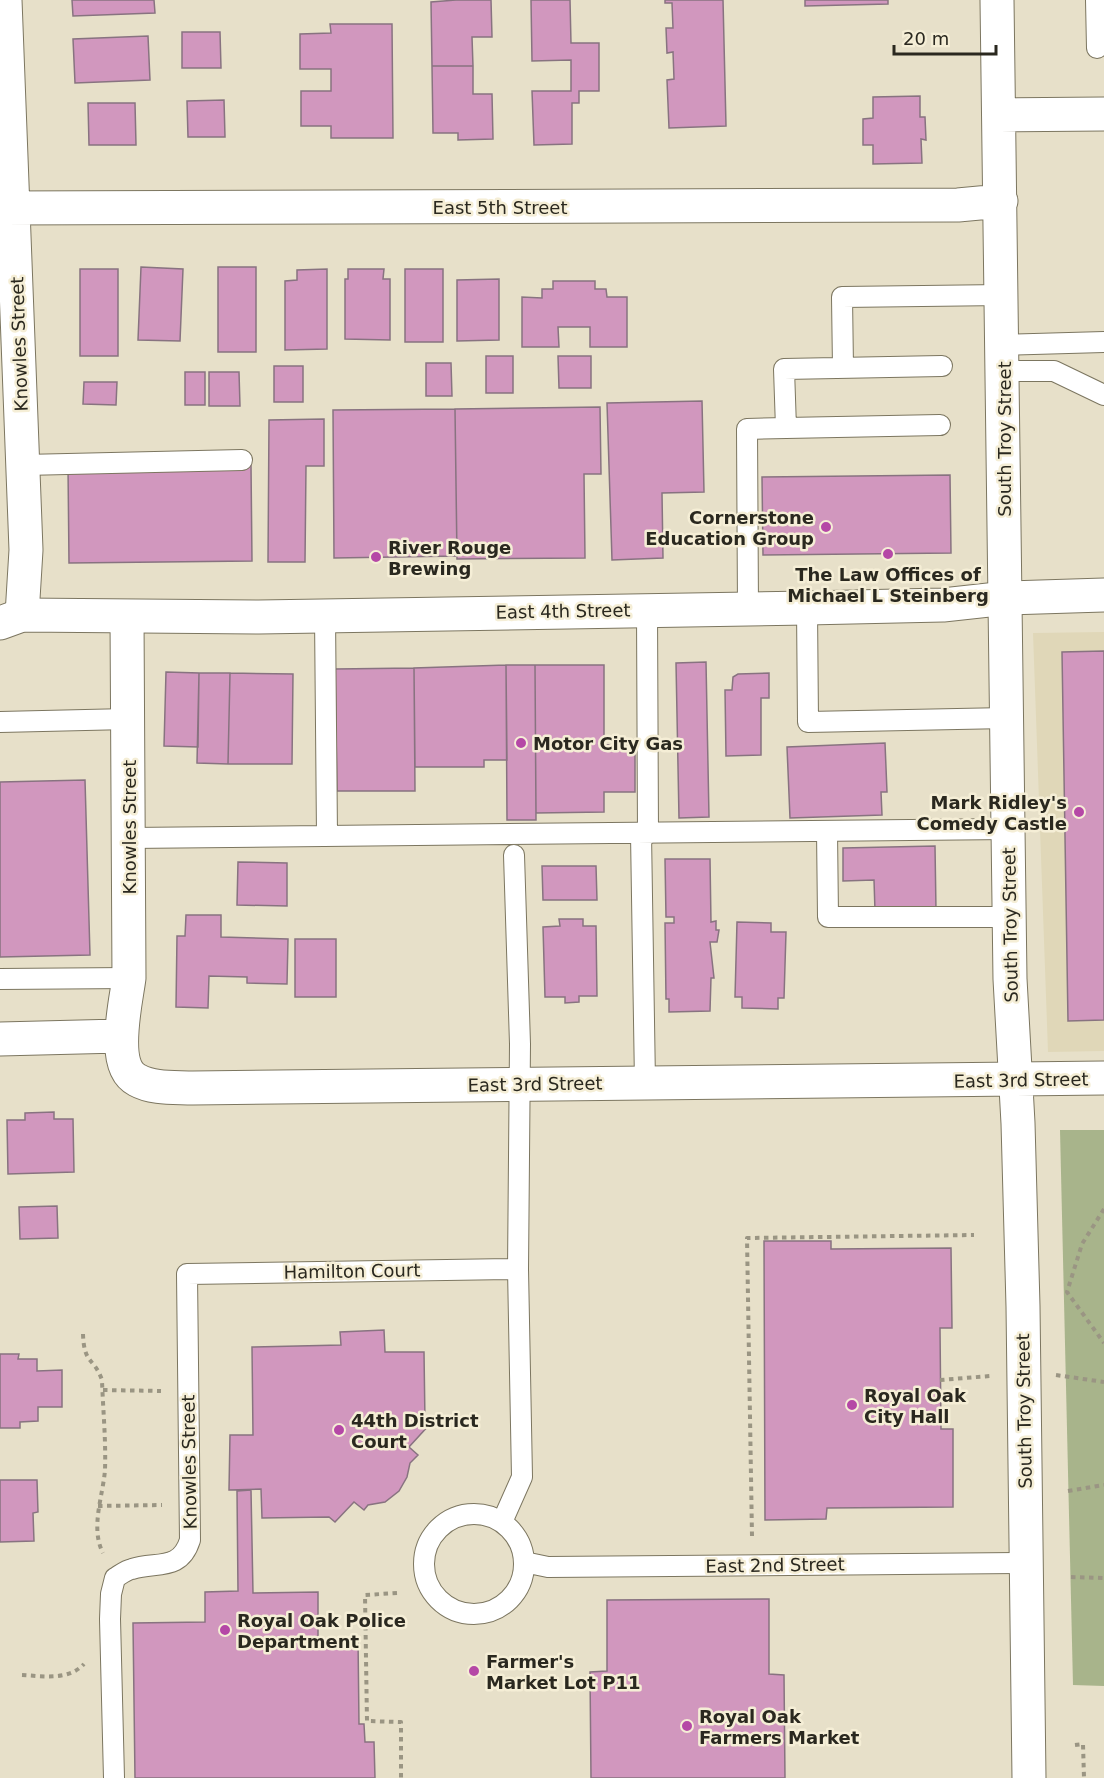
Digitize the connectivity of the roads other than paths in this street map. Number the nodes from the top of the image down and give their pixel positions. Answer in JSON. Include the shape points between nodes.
{"nodes":[{"id":1,"x":5,"y":0,"type":"edge"},
{"id":2,"x":998,"y":0,"type":"edge"},
{"id":3,"x":1096,"y":0,"type":"edge"},
{"id":4,"x":1097,"y":48,"type":"dead end"},
{"id":5,"x":1104,"y":114,"type":"edge"},
{"id":6,"x":1000,"y":115,"type":"junction"},
{"id":7,"x":1001,"y":201,"type":"junction"},
{"id":8,"x":7,"y":208,"type":"edge"},
{"id":9,"x":1003,"y":295,"type":"junction"},
{"id":10,"x":1104,"y":342,"type":"edge"},
{"id":11,"x":1003,"y":358,"type":"junction"},
{"id":12,"x":942,"y":366,"type":"dead end"},
{"id":13,"x":843,"y":368,"type":"junction"},
{"id":14,"x":1104,"y":395,"type":"edge"},
{"id":15,"x":940,"y":425,"type":"dead end"},
{"id":16,"x":786,"y":428,"type":"junction"},
{"id":17,"x":242,"y":460,"type":"dead end"},
{"id":18,"x":24,"y":465,"type":"junction"},
{"id":19,"x":1104,"y":595,"type":"edge"},
{"id":20,"x":1007,"y":598,"type":"junction"},
{"id":21,"x":807,"y":608,"type":"junction"},
{"id":22,"x":748,"y":609,"type":"junction"},
{"id":23,"x":647,"y":610,"type":"junction"},
{"id":24,"x":7,"y":614,"type":"edge"},
{"id":25,"x":325,"y":615,"type":"junction"},
{"id":26,"x":127,"y":617,"type":"junction"},
{"id":27,"x":1007,"y":718,"type":"junction"},
{"id":28,"x":128,"y":719,"type":"junction"},
{"id":29,"x":0,"y":722,"type":"edge"},
{"id":30,"x":1009,"y":829,"type":"junction"},
{"id":31,"x":827,"y":831,"type":"junction"},
{"id":32,"x":645,"y":834,"type":"junction"},
{"id":33,"x":327,"y":836,"type":"junction"},
{"id":34,"x":129,"y":838,"type":"junction"},
{"id":35,"x":514,"y":855,"type":"dead end"},
{"id":36,"x":1010,"y":916,"type":"junction"},
{"id":37,"x":129,"y":978,"type":"junction"},
{"id":38,"x":0,"y":979,"type":"edge"},
{"id":39,"x":120,"y":1036,"type":"junction"},
{"id":40,"x":0,"y":1039,"type":"edge"},
{"id":41,"x":1104,"y":1078,"type":"edge"},
{"id":42,"x":1015,"y":1080,"type":"junction"},
{"id":43,"x":645,"y":1083,"type":"junction"},
{"id":44,"x":518,"y":1084,"type":"junction"},
{"id":45,"x":518,"y":1269,"type":"junction"},
{"id":46,"x":187,"y":1274,"type":"joint"},
{"id":47,"x":502,"y":1522,"type":"junction"},
{"id":48,"x":524,"y":1562,"type":"junction"},
{"id":49,"x":1026,"y":1563,"type":"junction"},
{"id":50,"x":114,"y":1778,"type":"edge"},
{"id":51,"x":1029,"y":1778,"type":"edge"}],
"edges":[{"from":1,"to":8,"type":"street","name":"Knowles Street"},
{"from":2,"to":6,"type":"street","name":"South Troy Street"},
{"from":3,"to":4,"type":"lane"},
{"from":5,"to":6,"type":"street"},
{"from":6,"to":7,"type":"street","name":"South Troy Street"},
{"from":7,"to":8,"type":"street","name":"East 5th Street","via":[[958,205]]},
{"from":7,"to":9,"type":"street","name":"South Troy Street"},
{"from":8,"to":18,"type":"street","name":"Knowles Street"},
{"from":9,"to":11,"type":"street","name":"South Troy Street"},
{"from":9,"to":13,"type":"lane","via":[[842,297]]},
{"from":10,"to":11,"type":"lane"},
{"from":11,"to":14,"type":"lane","via":[[1054,371]]},
{"from":11,"to":20,"type":"street","name":"South Troy Street"},
{"from":12,"to":13,"type":"lane"},
{"from":13,"to":16,"type":"lane","via":[[784,369]]},
{"from":15,"to":16,"type":"lane"},
{"from":16,"to":22,"type":"lane","via":[[747,429]]},
{"from":17,"to":18,"type":"lane"},
{"from":18,"to":24,"type":"street","name":"Knowles Street","via":[[26,549]]},
{"from":19,"to":20,"type":"street","name":"East 4th Street"},
{"from":20,"to":21,"type":"street","name":"East 4th Street","via":[[943,605]]},
{"from":20,"to":27,"type":"street","name":"South Troy Street"},
{"from":21,"to":22,"type":"street","name":"East 4th Street"},
{"from":21,"to":27,"type":"lane","via":[[808,722]]},
{"from":22,"to":23,"type":"street","name":"East 4th Street"},
{"from":23,"to":25,"type":"street","name":"East 4th Street"},
{"from":23,"to":32,"type":"lane"},
{"from":24,"to":26,"type":"street","name":"East 4th Street"},
{"from":25,"to":26,"type":"street","name":"East 4th Street"},
{"from":25,"to":33,"type":"lane"},
{"from":26,"to":28,"type":"street","name":"Knowles Street"},
{"from":27,"to":30,"type":"street","name":"South Troy Street"},
{"from":28,"to":29,"type":"lane"},
{"from":28,"to":34,"type":"street","name":"Knowles Street"},
{"from":30,"to":31,"type":"lane"},
{"from":30,"to":36,"type":"street","name":"South Troy Street"},
{"from":31,"to":32,"type":"lane"},
{"from":31,"to":36,"type":"lane","via":[[828,917]]},
{"from":32,"to":33,"type":"lane"},
{"from":32,"to":43,"type":"lane"},
{"from":33,"to":34,"type":"lane"},
{"from":34,"to":37,"type":"street","name":"Knowles Street"},
{"from":35,"to":44,"type":"lane"},
{"from":36,"to":42,"type":"street","name":"South Troy Street"},
{"from":37,"to":38,"type":"lane"},
{"from":37,"to":39,"type":"street","name":"Knowles Street"},
{"from":39,"to":40,"type":"street"},
{"from":39,"to":44,"type":"street","name":"East 3rd Street","via":[[126,1065],[135,1080],[155,1086]]},
{"from":41,"to":42,"type":"street","name":"East 3rd Street"},
{"from":42,"to":43,"type":"street","name":"East 3rd Street"},
{"from":42,"to":49,"type":"street","name":"South Troy Street"},
{"from":43,"to":44,"type":"street","name":"East 3rd Street"},
{"from":44,"to":45,"type":"lane"},
{"from":45,"to":46,"type":"lane","name":"Hamilton Court"},
{"from":45,"to":47,"type":"lane","via":[[522,1478]]},
{"from":46,"to":50,"type":"lane","name":"Knowles Street","via":[[190,1540],[186,1551],[175,1560],[132,1569],[115,1578],[110,1619]]},
{"from":47,"to":48,"type":"lane","via":[[520,1544]]},
{"from":47,"to":48,"type":"lane","via":[[489,1515],[474,1514],[445,1522],[432,1535],[425,1551],[423,1568],[428,1584],[451,1609],[467,1614],[484,1613],[501,1607],[512,1597]]},
{"from":48,"to":49,"type":"lane","name":"East 2nd Street","via":[[548,1567]]},
{"from":49,"to":51,"type":"street","name":"South Troy Street"}]}
